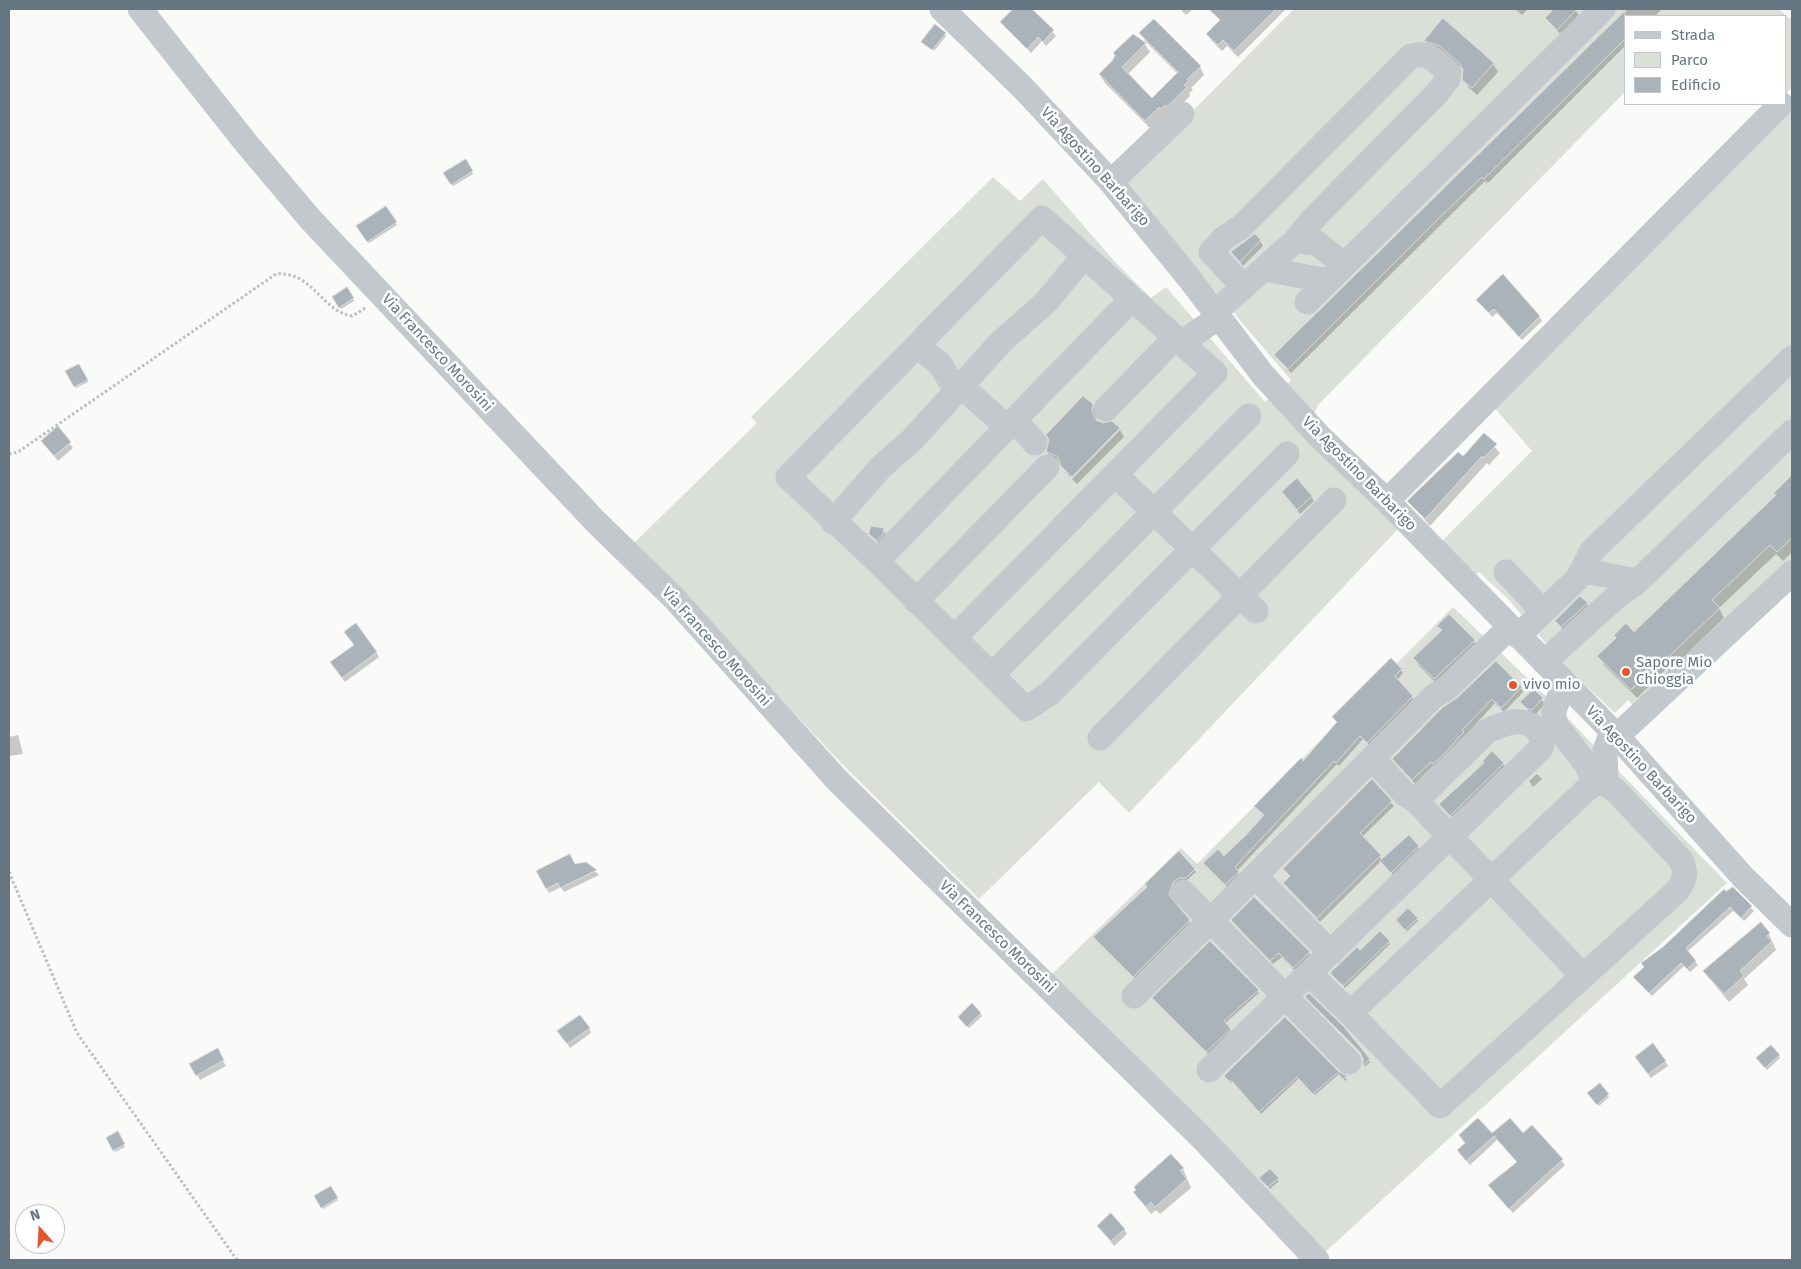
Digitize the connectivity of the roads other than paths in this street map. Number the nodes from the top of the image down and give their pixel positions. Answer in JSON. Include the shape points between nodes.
{"nodes":[{"id":1,"x":140,"y":9,"type":"edge"},
{"id":2,"x":942,"y":9,"type":"edge"},
{"id":3,"x":1603,"y":9,"type":"edge"},
{"id":4,"x":1780,"y":105,"type":"edge"},
{"id":5,"x":1182,"y":114,"type":"dead end"},
{"id":6,"x":1111,"y":182,"type":"junction"},
{"id":7,"x":1295,"y":241,"type":"junction"},
{"id":8,"x":1084,"y":256,"type":"junction"},
{"id":9,"x":1265,"y":269,"type":"junction"},
{"id":10,"x":1336,"y":273,"type":"junction"},
{"id":11,"x":1244,"y":287,"type":"junction"},
{"id":12,"x":1132,"y":299,"type":"junction"},
{"id":13,"x":1306,"y":302,"type":"dead end"},
{"id":14,"x":1217,"y":315,"type":"junction"},
{"id":15,"x":1178,"y":340,"type":"junction"},
{"id":16,"x":916,"y":346,"type":"junction"},
{"id":17,"x":1792,"y":358,"type":"edge"},
{"id":18,"x":959,"y":388,"type":"junction"},
{"id":19,"x":1106,"y":409,"type":"dead end"},
{"id":20,"x":1249,"y":416,"type":"dead end"},
{"id":21,"x":1012,"y":425,"type":"junction"},
{"id":22,"x":1792,"y":432,"type":"edge"},
{"id":23,"x":1035,"y":443,"type":"dead end"},
{"id":24,"x":1287,"y":454,"type":"dead end"},
{"id":25,"x":1047,"y":467,"type":"dead end"},
{"id":26,"x":1116,"y":475,"type":"junction"},
{"id":27,"x":1334,"y":500,"type":"dead end"},
{"id":28,"x":1387,"y":501,"type":"junction"},
{"id":29,"x":1154,"y":512,"type":"junction"},
{"id":30,"x":833,"y":522,"type":"junction"},
{"id":31,"x":1192,"y":549,"type":"junction"},
{"id":32,"x":876,"y":561,"type":"junction"},
{"id":33,"x":1583,"y":571,"type":"junction"},
{"id":34,"x":1506,"y":572,"type":"dead end"},
{"id":35,"x":1792,"y":574,"type":"edge"},
{"id":36,"x":1638,"y":581,"type":"junction"},
{"id":37,"x":916,"y":601,"type":"junction"},
{"id":38,"x":1248,"y":603,"type":"junction"},
{"id":39,"x":1542,"y":613,"type":"junction"},
{"id":40,"x":1514,"y":632,"type":"junction"},
{"id":41,"x":954,"y":638,"type":"junction"},
{"id":42,"x":1544,"y":662,"type":"junction"},
{"id":43,"x":992,"y":675,"type":"junction"},
{"id":44,"x":1565,"y":684,"type":"junction"},
{"id":45,"x":1614,"y":734,"type":"junction"},
{"id":46,"x":1100,"y":738,"type":"dead end"},
{"id":47,"x":1372,"y":758,"type":"junction"},
{"id":48,"x":1601,"y":784,"type":"junction"},
{"id":49,"x":1416,"y":801,"type":"junction"},
{"id":50,"x":1450,"y":836,"type":"junction"},
{"id":51,"x":1255,"y":876,"type":"junction"},
{"id":52,"x":1491,"y":880,"type":"junction"},
{"id":53,"x":1183,"y":892,"type":"dead end"},
{"id":54,"x":1211,"y":919,"type":"junction"},
{"id":55,"x":1792,"y":924,"type":"edge"},
{"id":56,"x":1331,"y":953,"type":"junction"},
{"id":57,"x":1310,"y":974,"type":"junction"},
{"id":58,"x":1583,"y":976,"type":"junction"},
{"id":59,"x":1134,"y":996,"type":"dead end"},
{"id":60,"x":1286,"y":996,"type":"junction"},
{"id":61,"x":1350,"y":1014,"type":"junction"},
{"id":62,"x":1349,"y":1062,"type":"dead end"},
{"id":63,"x":1209,"y":1070,"type":"dead end"},
{"id":64,"x":1318,"y":1260,"type":"edge"}],
"edges":[{"from":1,"to":64,"type":"street","name":"Via Francesco Morosini","via":[[311,220],[596,522],[674,598],[837,780],[1202,1138]]},
{"from":2,"to":6,"type":"street","name":"Via Agostino Barbarigo","via":[[1023,88]]},
{"from":3,"to":10,"type":"street"},
{"from":4,"to":28,"type":"street"},
{"from":5,"to":6,"type":"street"},
{"from":6,"to":14,"type":"street","name":"Via Agostino Barbarigo"},
{"from":7,"to":9,"type":"street"},
{"from":7,"to":10,"type":"street","via":[[1317,243]]},
{"from":7,"to":11,"type":"street","via":[[1448,79],[1449,73],[1430,56],[1422,53],[1411,56],[1241,227],[1211,252]]},
{"from":8,"to":12,"type":"street"},
{"from":8,"to":16,"type":"street","via":[[1042,218]]},
{"from":8,"to":18,"type":"street","via":[[1046,302],[1001,342]]},
{"from":9,"to":10,"type":"street"},
{"from":9,"to":11,"type":"street"},
{"from":10,"to":13,"type":"street"},
{"from":11,"to":14,"type":"street"},
{"from":12,"to":15,"type":"street"},
{"from":12,"to":21,"type":"street"},
{"from":14,"to":15,"type":"street"},
{"from":14,"to":28,"type":"street","name":"Via Agostino Barbarigo","via":[[1269,382],[1319,436]]},
{"from":15,"to":19,"type":"street"},
{"from":15,"to":26,"type":"street","via":[[1214,373]]},
{"from":16,"to":18,"type":"street","via":[[940,364]]},
{"from":16,"to":30,"type":"street","via":[[788,477]]},
{"from":17,"to":33,"type":"street","via":[[1592,551]]},
{"from":18,"to":21,"type":"street"},
{"from":18,"to":30,"type":"street","via":[[912,440],[881,467]]},
{"from":20,"to":29,"type":"street"},
{"from":21,"to":23,"type":"street"},
{"from":21,"to":32,"type":"street"},
{"from":22,"to":36,"type":"street"},
{"from":24,"to":31,"type":"street"},
{"from":25,"to":37,"type":"street"},
{"from":26,"to":29,"type":"street"},
{"from":26,"to":41,"type":"street"},
{"from":27,"to":38,"type":"street"},
{"from":28,"to":40,"type":"street","name":"Via Agostino Barbarigo"},
{"from":29,"to":31,"type":"street"},
{"from":29,"to":43,"type":"street"},
{"from":30,"to":32,"type":"street"},
{"from":31,"to":38,"type":"street"},
{"from":31,"to":43,"type":"street","via":[[1050,693],[1026,709]]},
{"from":32,"to":37,"type":"street"},
{"from":33,"to":36,"type":"street"},
{"from":33,"to":39,"type":"street"},
{"from":34,"to":39,"type":"street"},
{"from":35,"to":45,"type":"street"},
{"from":36,"to":42,"type":"street"},
{"from":37,"to":41,"type":"street"},
{"from":38,"to":46,"type":"street"},
{"from":39,"to":40,"type":"street"},
{"from":40,"to":42,"type":"street","name":"Via Agostino Barbarigo"},
{"from":40,"to":47,"type":"street","via":[[1434,696]]},
{"from":41,"to":43,"type":"street"},
{"from":42,"to":44,"type":"street","name":"Via Agostino Barbarigo"},
{"from":44,"to":45,"type":"street","name":"Via Agostino Barbarigo"},
{"from":44,"to":48,"type":"street","via":[[1554,710],[1554,719]]},
{"from":45,"to":48,"type":"street","via":[[1605,752]]},
{"from":45,"to":55,"type":"street","name":"Via Agostino Barbarigo","via":[[1743,877]]},
{"from":47,"to":49,"type":"street","via":[[1405,794]]},
{"from":47,"to":51,"type":"street"},
{"from":48,"to":52,"type":"street","via":[[1587,789]]},
{"from":48,"to":58,"type":"street","via":[[1615,790],[1686,869],[1677,891]]},
{"from":49,"to":50,"type":"street"},
{"from":49,"to":50,"type":"street","via":[[1487,731],[1520,722],[1531,725],[1541,735],[1543,745],[1540,749]]},
{"from":50,"to":52,"type":"street"},
{"from":50,"to":56,"type":"street"},
{"from":51,"to":54,"type":"street"},
{"from":51,"to":56,"type":"street"},
{"from":52,"to":58,"type":"street"},
{"from":52,"to":61,"type":"street"},
{"from":53,"to":54,"type":"street"},
{"from":54,"to":59,"type":"street"},
{"from":54,"to":60,"type":"street"},
{"from":56,"to":57,"type":"street"},
{"from":57,"to":60,"type":"street"},
{"from":57,"to":61,"type":"street"},
{"from":58,"to":61,"type":"street","via":[[1440,1106]]},
{"from":60,"to":62,"type":"street"},
{"from":60,"to":63,"type":"street"}]}
